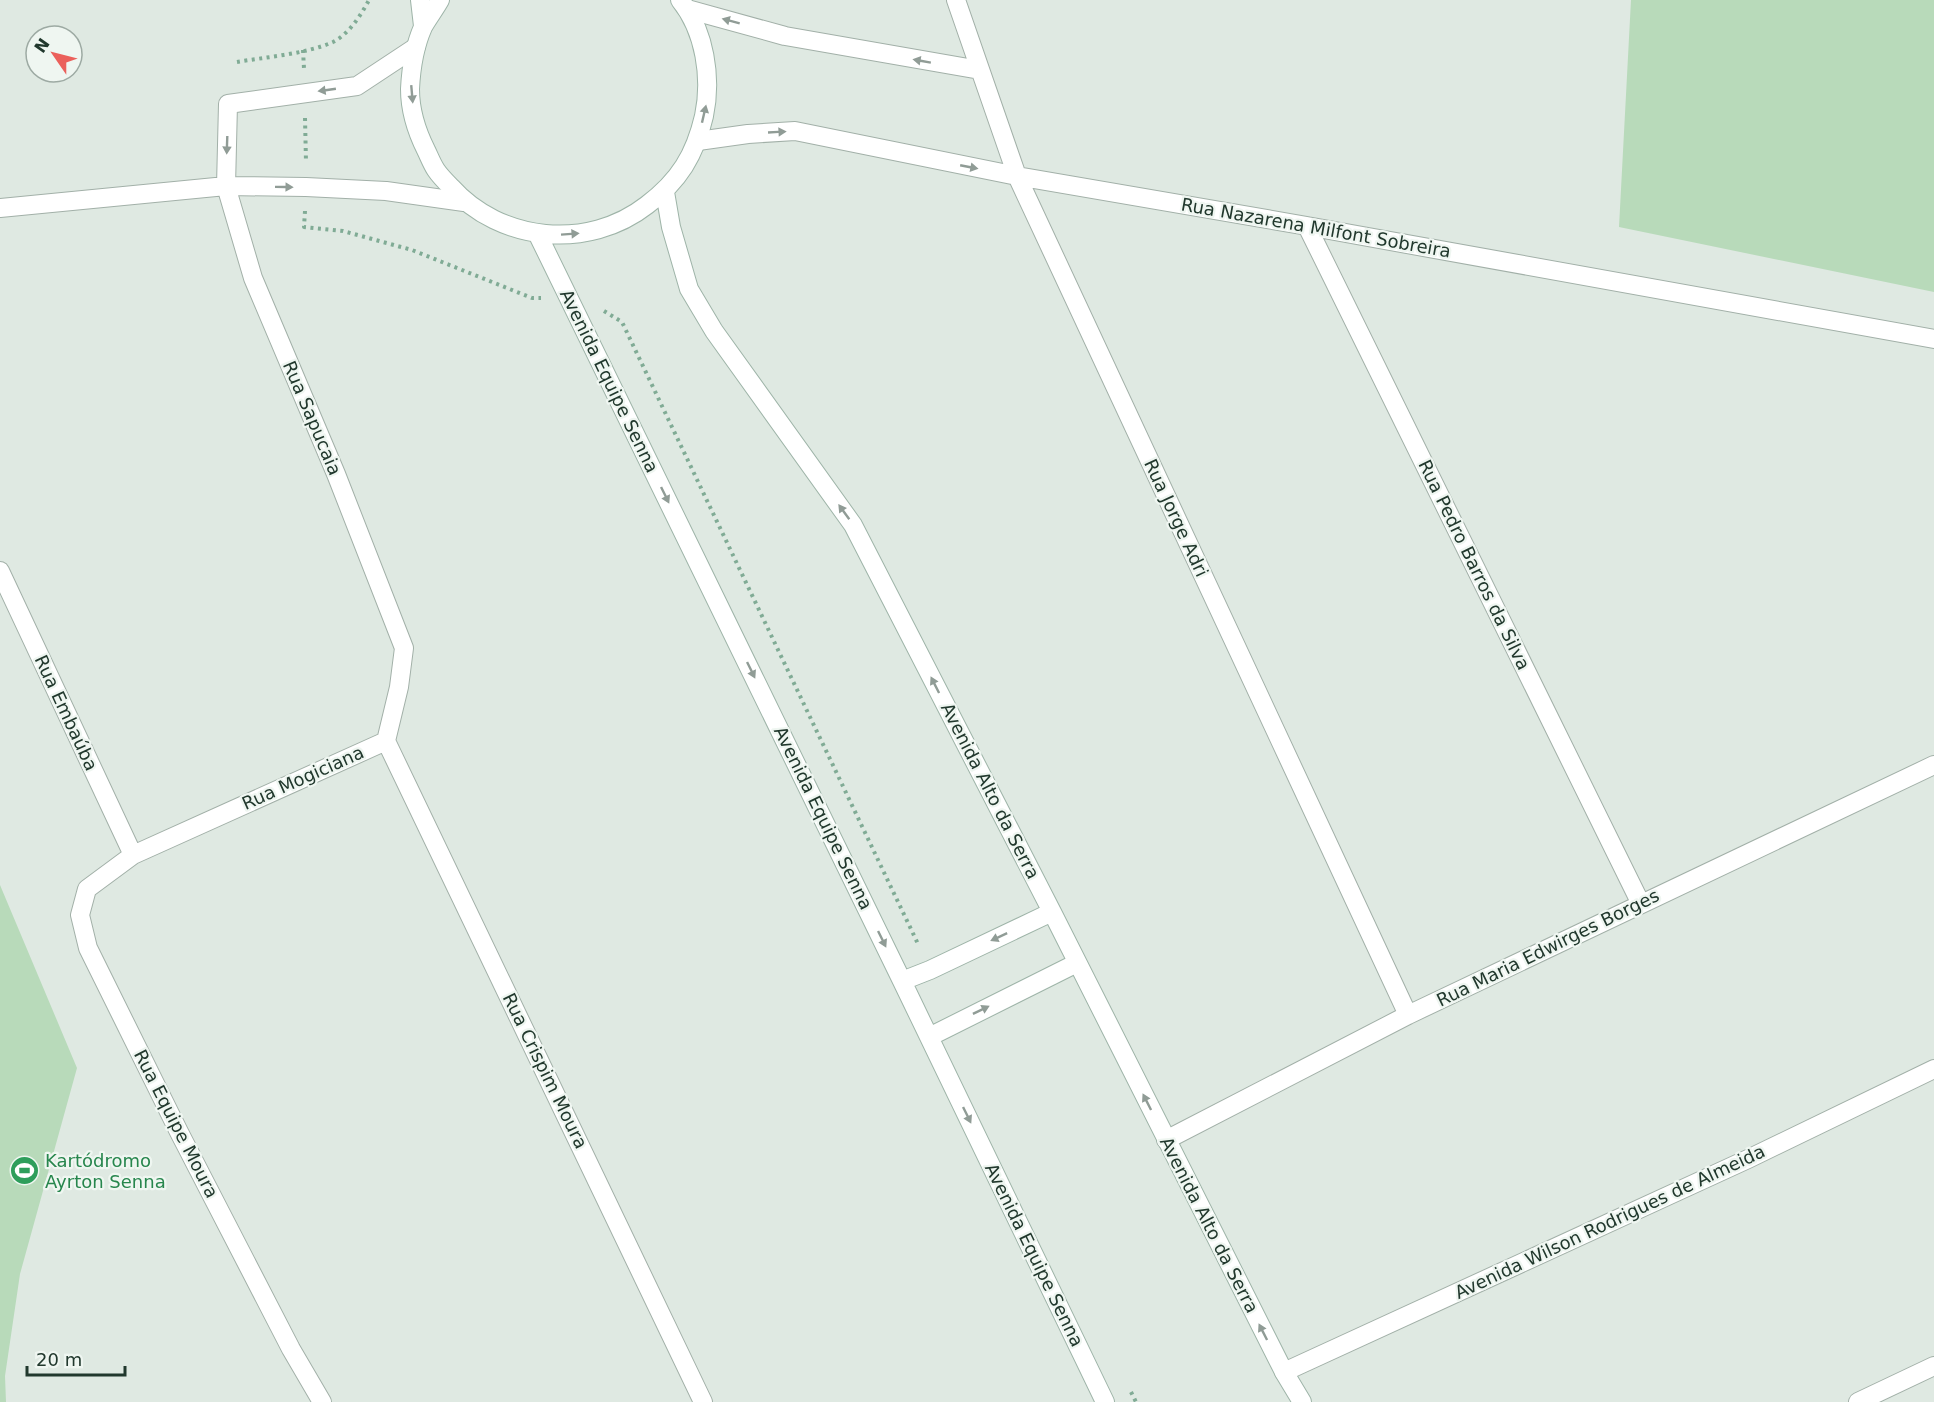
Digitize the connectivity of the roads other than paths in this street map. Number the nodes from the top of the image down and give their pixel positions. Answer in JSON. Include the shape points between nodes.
{"nodes":[{"id":1,"x":420,"y":0,"type":"edge"},
{"id":2,"x":440,"y":0,"type":"edge"},
{"id":3,"x":683,"y":4,"type":"edge"},
{"id":4,"x":958,"y":7,"type":"edge"},
{"id":5,"x":423,"y":27,"type":"junction"},
{"id":6,"x":416,"y":47,"type":"junction"},
{"id":7,"x":980,"y":70,"type":"junction"},
{"id":8,"x":698,"y":141,"type":"junction"},
{"id":9,"x":1017,"y":176,"type":"junction"},
{"id":10,"x":226,"y":186,"type":"junction"},
{"id":11,"x":664,"y":192,"type":"junction"},
{"id":12,"x":464,"y":202,"type":"junction"},
{"id":13,"x":0,"y":208,"type":"edge"},
{"id":14,"x":1307,"y":226,"type":"junction"},
{"id":15,"x":538,"y":235,"type":"junction"},
{"id":16,"x":1934,"y":339,"type":"edge"},
{"id":17,"x":0,"y":571,"type":"edge"},
{"id":18,"x":404,"y":648,"type":"joint"},
{"id":19,"x":386,"y":741,"type":"junction"},
{"id":20,"x":1934,"y":765,"type":"edge"},
{"id":21,"x":133,"y":855,"type":"junction"},
{"id":22,"x":1641,"y":904,"type":"junction"},
{"id":23,"x":1052,"y":912,"type":"junction"},
{"id":24,"x":1077,"y":963,"type":"junction"},
{"id":25,"x":902,"y":981,"type":"junction"},
{"id":26,"x":1408,"y":1016,"type":"junction"},
{"id":27,"x":929,"y":1037,"type":"junction"},
{"id":28,"x":1934,"y":1069,"type":"edge"},
{"id":29,"x":1166,"y":1140,"type":"junction"},
{"id":30,"x":1934,"y":1366,"type":"edge"},
{"id":31,"x":1284,"y":1372,"type":"junction"},
{"id":32,"x":322,"y":1402,"type":"edge"},
{"id":33,"x":703,"y":1402,"type":"edge"},
{"id":34,"x":1105,"y":1402,"type":"edge"},
{"id":35,"x":1302,"y":1402,"type":"edge"},
{"id":36,"x":1858,"y":1402,"type":"edge"}],
"edges":[{"from":1,"to":5,"type":"street"},
{"from":2,"to":5,"type":"street"},
{"from":7,"to":3,"type":"street","one_way":true,"via":[[785,36]]},
{"from":8,"to":3,"type":"street","one_way":true,"via":[[708,96],[704,51]]},
{"from":4,"to":7,"type":"street","name":"Rua Jorge Adri"},
{"from":5,"to":6,"type":"street"},
{"from":6,"to":10,"type":"street","name":"Rua Sapucaia","one_way":true,"via":[[357,86],[228,104]]},
{"from":6,"to":12,"type":"street","one_way":true,"via":[[410,90],[417,132],[436,171]]},
{"from":7,"to":9,"type":"street","name":"Rua Jorge Adri"},
{"from":8,"to":9,"type":"street","name":"Rua Nazarena Milfont Sobreira","one_way":true,"via":[[795,131]]},
{"from":8,"to":11,"type":"street","via":[[684,168]]},
{"from":9,"to":14,"type":"street","name":"Rua Nazarena Milfont Sobreira"},
{"from":9,"to":26,"type":"street","name":"Rua Jorge Adri"},
{"from":10,"to":12,"type":"street","one_way":true,"via":[[386,190]]},
{"from":10,"to":13,"type":"street"},
{"from":10,"to":18,"type":"street","name":"Rua Sapucaia","via":[[253,278]]},
{"from":15,"to":11,"type":"street","one_way":true,"via":[[573,235],[606,228],[637,213]]},
{"from":23,"to":11,"type":"street","name":"Avenida Alto da Serra","one_way":true,"via":[[853,525],[714,331],[689,288]]},
{"from":12,"to":15,"type":"street","via":[[499,223]]},
{"from":14,"to":16,"type":"street","name":"Rua Nazarena Milfont Sobreira"},
{"from":14,"to":22,"type":"street","name":"Rua Pedro Barros da Silva"},
{"from":15,"to":25,"type":"street","name":"Avenida Equipe Senna","one_way":true},
{"from":17,"to":21,"type":"street","name":"Rua Embaúba"},
{"from":18,"to":19,"type":"street","name":"Rua Mogiciana"},
{"from":19,"to":21,"type":"street","name":"Rua Mogiciana"},
{"from":19,"to":33,"type":"street","name":"Rua Crispim Moura"},
{"from":20,"to":22,"type":"street","name":"Rua Maria Edwirges Borges"},
{"from":21,"to":32,"type":"street","name":"Rua Equipe Moura","via":[[87,889],[80,915],[88,948],[179,1132]]},
{"from":22,"to":26,"type":"street","name":"Rua Maria Edwirges Borges"},
{"from":23,"to":24,"type":"street","name":"Avenida Alto da Serra"},
{"from":23,"to":25,"type":"street","one_way":true},
{"from":27,"to":24,"type":"street","one_way":true},
{"from":29,"to":24,"type":"street","name":"Avenida Alto da Serra","one_way":true},
{"from":25,"to":27,"type":"street","name":"Avenida Equipe Senna"},
{"from":26,"to":29,"type":"street","name":"Rua Maria Edwirges Borges"},
{"from":27,"to":34,"type":"street","name":"Avenida Equipe Senna","one_way":true},
{"from":28,"to":31,"type":"street","name":"Avenida Wilson Rodrigues de Almeida"},
{"from":31,"to":29,"type":"street","name":"Avenida Alto da Serra","one_way":true},
{"from":30,"to":36,"type":"street"},
{"from":31,"to":35,"type":"street","name":"Avenida Alto da Serra"}]}
